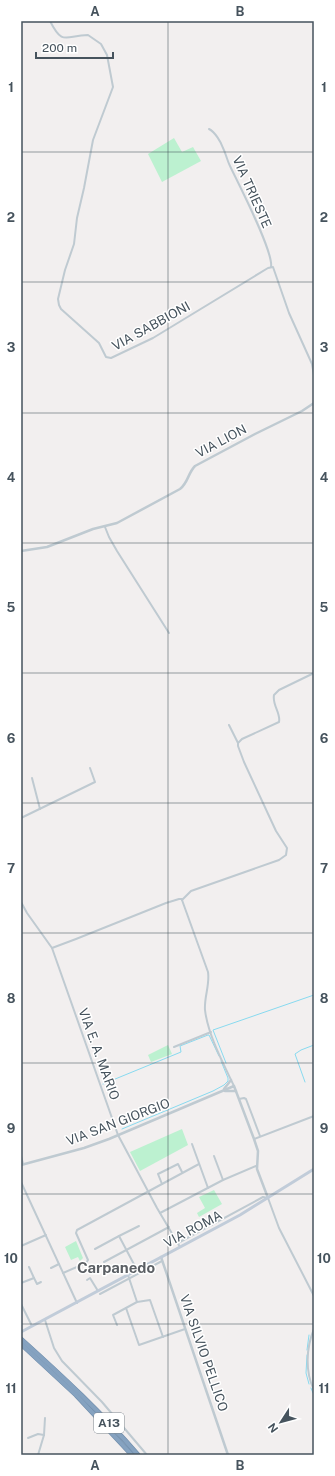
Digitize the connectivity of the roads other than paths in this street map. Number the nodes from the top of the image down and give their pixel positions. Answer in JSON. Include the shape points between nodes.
{"nodes":[{"id":1,"x":50,"y":21,"type":"edge"},
{"id":2,"x":209,"y":129,"type":"dead end"},
{"id":3,"x":272,"y":267,"type":"junction"},
{"id":4,"x":314,"y":375,"type":"edge"},
{"id":5,"x":314,"y":403,"type":"edge"},
{"id":6,"x":105,"y":527,"type":"junction"},
{"id":7,"x":21,"y":551,"type":"edge"},
{"id":8,"x":169,"y":633,"type":"dead end"},
{"id":9,"x":314,"y":673,"type":"edge"},
{"id":10,"x":229,"y":725,"type":"dead end"},
{"id":11,"x":238,"y":743,"type":"junction"},
{"id":12,"x":90,"y":768,"type":"dead end"},
{"id":13,"x":32,"y":778,"type":"dead end"},
{"id":14,"x":40,"y":809,"type":"junction"},
{"id":15,"x":21,"y":818,"type":"edge"},
{"id":16,"x":182,"y":900,"type":"junction"},
{"id":17,"x":21,"y":902,"type":"edge"},
{"id":18,"x":52,"y":948,"type":"junction"},
{"id":19,"x":211,"y":1032,"type":"junction"},
{"id":20,"x":174,"y":1047,"type":"dead end"},
{"id":21,"x":231,"y":1080,"type":"junction"},
{"id":22,"x":234,"y":1086,"type":"junction"},
{"id":23,"x":220,"y":1092,"type":"junction"},
{"id":24,"x":236,"y":1092,"type":"junction"},
{"id":25,"x":239,"y":1099,"type":"junction"},
{"id":26,"x":252,"y":1116,"type":"junction"},
{"id":27,"x":314,"y":1116,"type":"edge"},
{"id":28,"x":247,"y":1118,"type":"junction"},
{"id":29,"x":118,"y":1135,"type":"junction"},
{"id":30,"x":260,"y":1137,"type":"junction"},
{"id":31,"x":254,"y":1139,"type":"junction"},
{"id":32,"x":192,"y":1144,"type":"dead end"},
{"id":33,"x":21,"y":1156,"type":"edge"},
{"id":34,"x":214,"y":1156,"type":"dead end"},
{"id":35,"x":22,"y":1164,"type":"edge"},
{"id":36,"x":199,"y":1164,"type":"junction"},
{"id":37,"x":256,"y":1166,"type":"junction"},
{"id":38,"x":314,"y":1169,"type":"edge"},
{"id":39,"x":183,"y":1173,"type":"junction"},
{"id":40,"x":223,"y":1180,"type":"junction"},
{"id":41,"x":21,"y":1182,"type":"edge"},
{"id":42,"x":162,"y":1184,"type":"junction"},
{"id":43,"x":208,"y":1188,"type":"junction"},
{"id":44,"x":148,"y":1192,"type":"junction"},
{"id":45,"x":268,"y":1198,"type":"junction"},
{"id":46,"x":160,"y":1213,"type":"junction"},
{"id":47,"x":139,"y":1226,"type":"dead end"},
{"id":48,"x":169,"y":1227,"type":"junction"},
{"id":49,"x":46,"y":1235,"type":"junction"},
{"id":50,"x":119,"y":1236,"type":"junction"},
{"id":51,"x":178,"y":1243,"type":"junction"},
{"id":52,"x":21,"y":1246,"type":"edge"},
{"id":53,"x":180,"y":1247,"type":"junction"},
{"id":54,"x":96,"y":1248,"type":"dead end"},
{"id":55,"x":126,"y":1250,"type":"junction"},
{"id":56,"x":162,"y":1259,"type":"junction"},
{"id":57,"x":104,"y":1262,"type":"dead end"},
{"id":58,"x":59,"y":1264,"type":"junction"},
{"id":59,"x":29,"y":1267,"type":"dead end"},
{"id":60,"x":51,"y":1268,"type":"dead end"},
{"id":61,"x":138,"y":1270,"type":"junction"},
{"id":62,"x":63,"y":1273,"type":"junction"},
{"id":63,"x":129,"y":1277,"type":"junction"},
{"id":64,"x":34,"y":1278,"type":"junction"},
{"id":65,"x":87,"y":1280,"type":"dead end"},
{"id":66,"x":41,"y":1282,"type":"dead end"},
{"id":67,"x":21,"y":1283,"type":"edge"},
{"id":68,"x":99,"y":1293,"type":"junction"},
{"id":69,"x":314,"y":1296,"type":"edge"},
{"id":70,"x":77,"y":1302,"type":"junction"},
{"id":71,"x":137,"y":1302,"type":"junction"},
{"id":72,"x":21,"y":1304,"type":"edge"},
{"id":73,"x":126,"y":1308,"type":"junction"},
{"id":74,"x":45,"y":1320,"type":"junction"},
{"id":75,"x":118,"y":1325,"type":"dead end"},
{"id":76,"x":32,"y":1326,"type":"junction"},
{"id":77,"x":185,"y":1329,"type":"junction"},
{"id":78,"x":314,"y":1329,"type":"edge"},
{"id":79,"x":21,"y":1332,"type":"edge"},
{"id":80,"x":163,"y":1337,"type":"junction"},
{"id":81,"x":21,"y":1339,"type":"edge"},
{"id":82,"x":310,"y":1342,"type":"junction"},
{"id":83,"x":314,"y":1342,"type":"edge"},
{"id":84,"x":21,"y":1344,"type":"edge"},
{"id":85,"x":314,"y":1390,"type":"edge"},
{"id":86,"x":45,"y":1418,"type":"dead end"},
{"id":87,"x":44,"y":1435,"type":"junction"},
{"id":88,"x":28,"y":1438,"type":"dead end"},
{"id":89,"x":38,"y":1455,"type":"edge"},
{"id":90,"x":132,"y":1455,"type":"edge"},
{"id":91,"x":138,"y":1455,"type":"edge"},
{"id":92,"x":147,"y":1455,"type":"edge"},
{"id":93,"x":228,"y":1455,"type":"edge"}],
"edges":[{"from":1,"to":3,"type":"street","name":"VIA SABBIONI","via":[[61,37],[88,35],[97,40],[107,54],[113,82],[113,89],[93,140],[76,218],[74,244],[58,302],[61,309],[99,343],[108,358],[153,338]]},
{"from":2,"to":3,"type":"street","name":"VIA TRIESTE","via":[[224,150],[265,242]]},
{"from":3,"to":4,"type":"street","name":"VIA TRIESTE","via":[[312,364]]},
{"from":5,"to":6,"type":"street","name":"VIA LION","via":[[195,466],[180,489],[122,521]]},
{"from":6,"to":7,"type":"street","name":"VIA LION","via":[[93,529],[47,547]]},
{"from":6,"to":8,"type":"street","via":[[117,551]]},
{"from":9,"to":11,"type":"street","via":[[274,695],[273,701],[280,717],[279,722]]},
{"from":10,"to":11,"type":"street"},
{"from":11,"to":16,"type":"street","via":[[244,762],[287,852],[279,860],[191,891]]},
{"from":12,"to":14,"type":"street","via":[[95,782]]},
{"from":13,"to":14,"type":"street"},
{"from":14,"to":15,"type":"street"},
{"from":16,"to":18,"type":"street","via":[[166,903]]},
{"from":16,"to":19,"type":"street","via":[[208,972],[205,1006]]},
{"from":17,"to":18,"type":"street","name":"VIA E. A. MARIO"},
{"from":18,"to":29,"type":"street","name":"VIA E. A. MARIO"},
{"from":19,"to":20,"type":"street"},
{"from":19,"to":21,"type":"street"},
{"from":21,"to":22,"type":"street"},
{"from":21,"to":23,"type":"street","name":"VIA SAN GIORGIO"},
{"from":22,"to":23,"type":"street","name":"VIA SAN GIORGIO"},
{"from":22,"to":24,"type":"street"},
{"from":23,"to":24,"type":"street","name":"VIA SAN GIORGIO"},
{"from":23,"to":29,"type":"street","name":"VIA SAN GIORGIO"},
{"from":24,"to":25,"type":"street"},
{"from":25,"to":26,"type":"street","via":[[246,1099]]},
{"from":25,"to":28,"type":"street"},
{"from":26,"to":28,"type":"street"},
{"from":26,"to":30,"type":"street"},
{"from":27,"to":30,"type":"street"},
{"from":28,"to":31,"type":"street"},
{"from":29,"to":35,"type":"street","name":"VIA SAN GIORGIO","via":[[84,1148]]},
{"from":29,"to":44,"type":"street","name":"VIA E. A. MARIO"},
{"from":30,"to":31,"type":"street"},
{"from":31,"to":37,"type":"street","via":[[258,1151]]},
{"from":32,"to":36,"type":"street"},
{"from":33,"to":35,"type":"street"},
{"from":34,"to":40,"type":"street"},
{"from":36,"to":39,"type":"street"},
{"from":36,"to":43,"type":"street"},
{"from":37,"to":40,"type":"street"},
{"from":37,"to":45,"type":"street"},
{"from":38,"to":45,"type":"main road","name":"VIA ROMA"},
{"from":39,"to":42,"type":"street"},
{"from":39,"to":42,"type":"street","via":[[178,1164],[158,1174]]},
{"from":40,"to":43,"type":"street"},
{"from":41,"to":49,"type":"street"},
{"from":42,"to":44,"type":"street"},
{"from":43,"to":46,"type":"street"},
{"from":44,"to":46,"type":"street","name":"VIA E. A. MARIO"},
{"from":44,"to":62,"type":"street","via":[[78,1230],[76,1234],[88,1260]]},
{"from":45,"to":51,"type":"street","name":"VIA ROMA","via":[[262,1197]]},
{"from":45,"to":53,"type":"main road","name":"VIA ROMA"},
{"from":45,"to":69,"type":"street","via":[[277,1222]]},
{"from":46,"to":48,"type":"street","name":"VIA E. A. MARIO"},
{"from":47,"to":50,"type":"street"},
{"from":48,"to":51,"type":"street","name":"VIA E. A. MARIO"},
{"from":48,"to":55,"type":"street"},
{"from":49,"to":52,"type":"street"},
{"from":49,"to":58,"type":"street"},
{"from":50,"to":54,"type":"street"},
{"from":50,"to":55,"type":"street"},
{"from":51,"to":53,"type":"street","name":"VIA E. A. MARIO"},
{"from":53,"to":56,"type":"main road","name":"VIA ROMA"},
{"from":55,"to":57,"type":"street"},
{"from":55,"to":61,"type":"street"},
{"from":56,"to":61,"type":"main road","name":"VIA ROMA"},
{"from":56,"to":63,"type":"street","name":"VIA ROMA"},
{"from":56,"to":77,"type":"street","name":"VIA SILVIO PELLICO"},
{"from":58,"to":60,"type":"street"},
{"from":58,"to":62,"type":"street"},
{"from":59,"to":64,"type":"street"},
{"from":61,"to":63,"type":"main road","name":"VIA ROMA"},
{"from":62,"to":70,"type":"street"},
{"from":63,"to":68,"type":"main road","name":"VIA ROMA"},
{"from":63,"to":71,"type":"street"},
{"from":64,"to":66,"type":"street","via":[[37,1284]]},
{"from":64,"to":67,"type":"street"},
{"from":65,"to":68,"type":"street","via":[[90,1278]]},
{"from":68,"to":70,"type":"main road","name":"VIA ROMA"},
{"from":70,"to":74,"type":"main road","name":"VIA ROMA"},
{"from":71,"to":73,"type":"street"},
{"from":71,"to":80,"type":"street","via":[[150,1300]]},
{"from":72,"to":76,"type":"street"},
{"from":73,"to":75,"type":"street","via":[[113,1315]]},
{"from":73,"to":80,"type":"street","via":[[140,1345]]},
{"from":74,"to":76,"type":"main road","name":"VIA ROMA"},
{"from":74,"to":92,"type":"street","via":[[58,1356]]},
{"from":76,"to":79,"type":"main road","name":"VIA ROMA"},
{"from":77,"to":80,"type":"street"},
{"from":77,"to":93,"type":"street","name":"VIA SILVIO PELLICO"},
{"from":78,"to":82,"type":"street"},
{"from":81,"to":91,"type":"highway","number":"A13","via":[[100,1413]]},
{"from":82,"to":83,"type":"street"},
{"from":82,"to":85,"type":"street","via":[[308,1375]]},
{"from":84,"to":90,"type":"highway","number":"A13","via":[[76,1394]]},
{"from":86,"to":87,"type":"street"},
{"from":87,"to":88,"type":"street","via":[[38,1434]]},
{"from":87,"to":89,"type":"street"}]}
